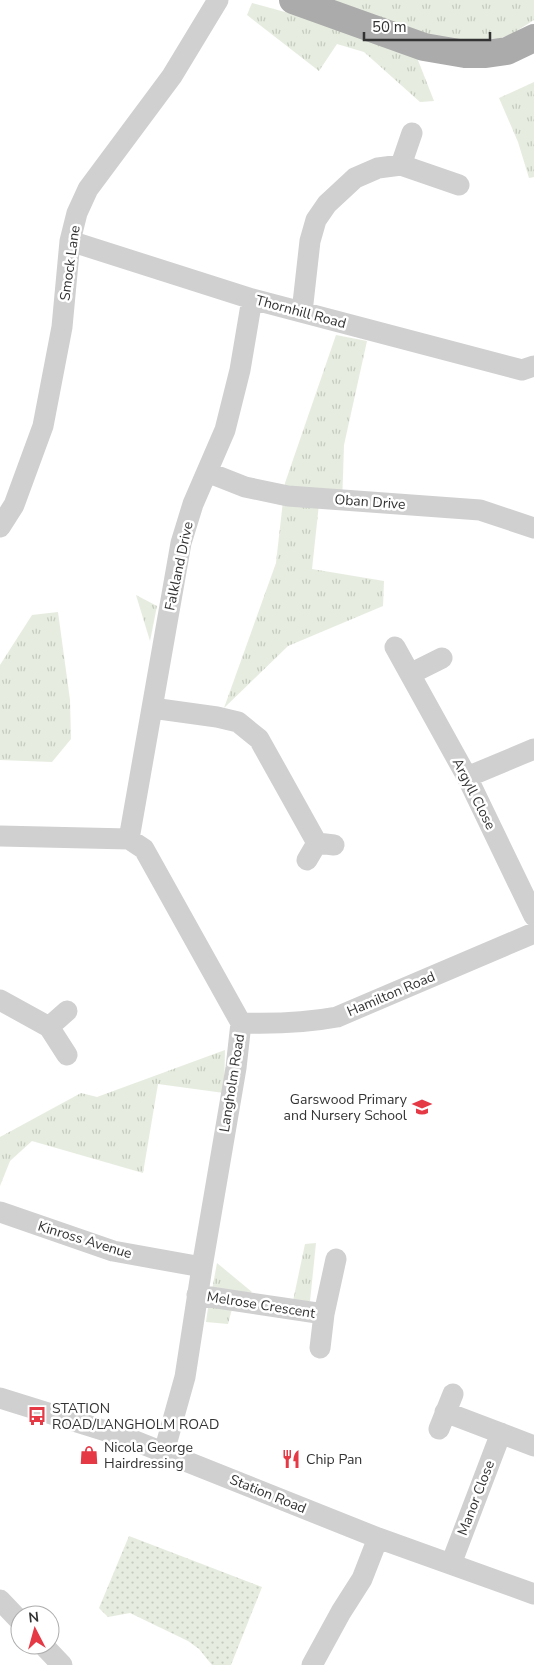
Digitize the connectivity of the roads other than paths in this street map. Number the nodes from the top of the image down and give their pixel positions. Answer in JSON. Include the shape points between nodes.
{"nodes":[{"id":1,"x":218,"y":0,"type":"edge"},
{"id":2,"x":293,"y":0,"type":"edge"},
{"id":3,"x":534,"y":38,"type":"edge"},
{"id":4,"x":412,"y":133,"type":"dead end"},
{"id":5,"x":401,"y":164,"type":"junction"},
{"id":6,"x":459,"y":185,"type":"dead end"},
{"id":7,"x":70,"y":241,"type":"junction"},
{"id":8,"x":252,"y":299,"type":"junction"},
{"id":9,"x":302,"y":312,"type":"junction"},
{"id":10,"x":534,"y":366,"type":"edge"},
{"id":11,"x":207,"y":472,"type":"junction"},
{"id":12,"x":0,"y":527,"type":"edge"},
{"id":13,"x":534,"y":528,"type":"edge"},
{"id":14,"x":395,"y":647,"type":"dead end"},
{"id":15,"x":442,"y":658,"type":"dead end"},
{"id":16,"x":410,"y":674,"type":"junction"},
{"id":17,"x":152,"y":708,"type":"junction"},
{"id":18,"x":534,"y":749,"type":"edge"},
{"id":19,"x":467,"y":777,"type":"junction"},
{"id":20,"x":0,"y":836,"type":"edge"},
{"id":21,"x":129,"y":839,"type":"junction"},
{"id":22,"x":319,"y":849,"type":"dead end"},
{"id":23,"x":534,"y":916,"type":"edge"},
{"id":24,"x":534,"y":933,"type":"edge"},
{"id":25,"x":0,"y":1000,"type":"edge"},
{"id":26,"x":66,"y":1010,"type":"dead end"},
{"id":27,"x":241,"y":1023,"type":"junction"},
{"id":28,"x":49,"y":1027,"type":"junction"},
{"id":29,"x":67,"y":1055,"type":"dead end"},
{"id":30,"x":0,"y":1212,"type":"edge"},
{"id":31,"x":336,"y":1259,"type":"dead end"},
{"id":32,"x":202,"y":1267,"type":"junction"},
{"id":33,"x":197,"y":1295,"type":"junction"},
{"id":34,"x":324,"y":1314,"type":"junction"},
{"id":35,"x":320,"y":1348,"type":"dead end"},
{"id":36,"x":0,"y":1398,"type":"edge"},
{"id":37,"x":446,"y":1411,"type":"dead end"},
{"id":38,"x":501,"y":1433,"type":"junction"},
{"id":39,"x":534,"y":1446,"type":"edge"},
{"id":40,"x":164,"y":1452,"type":"junction"},
{"id":41,"x":378,"y":1538,"type":"junction"},
{"id":42,"x":451,"y":1564,"type":"junction"},
{"id":43,"x":534,"y":1594,"type":"edge"},
{"id":44,"x":0,"y":1600,"type":"edge"},
{"id":45,"x":10,"y":1610,"type":"edge"},
{"id":46,"x":52,"y":1655,"type":"edge"},
{"id":47,"x":62,"y":1665,"type":"edge"},
{"id":48,"x":312,"y":1665,"type":"edge"}],
"edges":[{"from":1,"to":7,"type":"street","name":"Smock Lane","via":[[172,76],[88,189],[77,213]]},
{"from":2,"to":3,"type":"main road","via":[[424,46],[465,54],[507,51]]},
{"from":4,"to":5,"type":"street"},
{"from":5,"to":6,"type":"street"},
{"from":5,"to":9,"type":"street","via":[[378,168],[355,178],[327,204],[316,220],[310,241]]},
{"from":7,"to":8,"type":"street","name":"Thornhill Road"},
{"from":7,"to":12,"type":"street","name":"Smock Lane","via":[[62,327],[43,426],[14,505]]},
{"from":8,"to":9,"type":"street","name":"Thornhill Road"},
{"from":8,"to":11,"type":"street","name":"Falkland Drive","via":[[240,370],[225,430]]},
{"from":9,"to":10,"type":"street","name":"Thornhill Road","via":[[522,370]]},
{"from":11,"to":13,"type":"street","name":"Oban Drive","via":[[245,487],[288,496],[480,510]]},
{"from":11,"to":17,"type":"street","name":"Falkland Drive","via":[[181,543]]},
{"from":14,"to":16,"type":"street","name":"Argyll Close"},
{"from":15,"to":16,"type":"street"},
{"from":16,"to":19,"type":"street","name":"Argyll Close"},
{"from":17,"to":21,"type":"street","name":"Falkland Drive"},
{"from":17,"to":22,"type":"street","via":[[238,722],[258,739]]},
{"from":18,"to":19,"type":"street"},
{"from":19,"to":23,"type":"street","name":"Argyll Close"},
{"from":20,"to":21,"type":"street"},
{"from":21,"to":27,"type":"street","name":"Langholm Road","via":[[144,849]]},
{"from":24,"to":27,"type":"street","name":"Hamilton Road","via":[[337,1017],[312,1022]]},
{"from":25,"to":28,"type":"street"},
{"from":26,"to":28,"type":"street"},
{"from":27,"to":32,"type":"street","name":"Langholm Road"},
{"from":28,"to":29,"type":"street"},
{"from":30,"to":32,"type":"street","name":"Kinross Avenue","via":[[113,1251]]},
{"from":31,"to":34,"type":"street","name":"Melrose Crescent"},
{"from":32,"to":33,"type":"street","name":"Langholm Road"},
{"from":33,"to":34,"type":"street","name":"Melrose Crescent"},
{"from":33,"to":40,"type":"street","name":"Langholm Road","via":[[185,1377]]},
{"from":34,"to":35,"type":"street","name":"Melrose Crescent"},
{"from":36,"to":40,"type":"street","name":"Station Road"},
{"from":37,"to":38,"type":"street"},
{"from":38,"to":39,"type":"street"},
{"from":38,"to":42,"type":"street","name":"Manor Close"},
{"from":40,"to":41,"type":"street","name":"Station Road"},
{"from":41,"to":42,"type":"street","name":"Station Road"},
{"from":41,"to":48,"type":"street","via":[[362,1579]]},
{"from":42,"to":43,"type":"street","name":"Station Road"},
{"from":44,"to":45,"type":"street"},
{"from":46,"to":47,"type":"street"}]}
